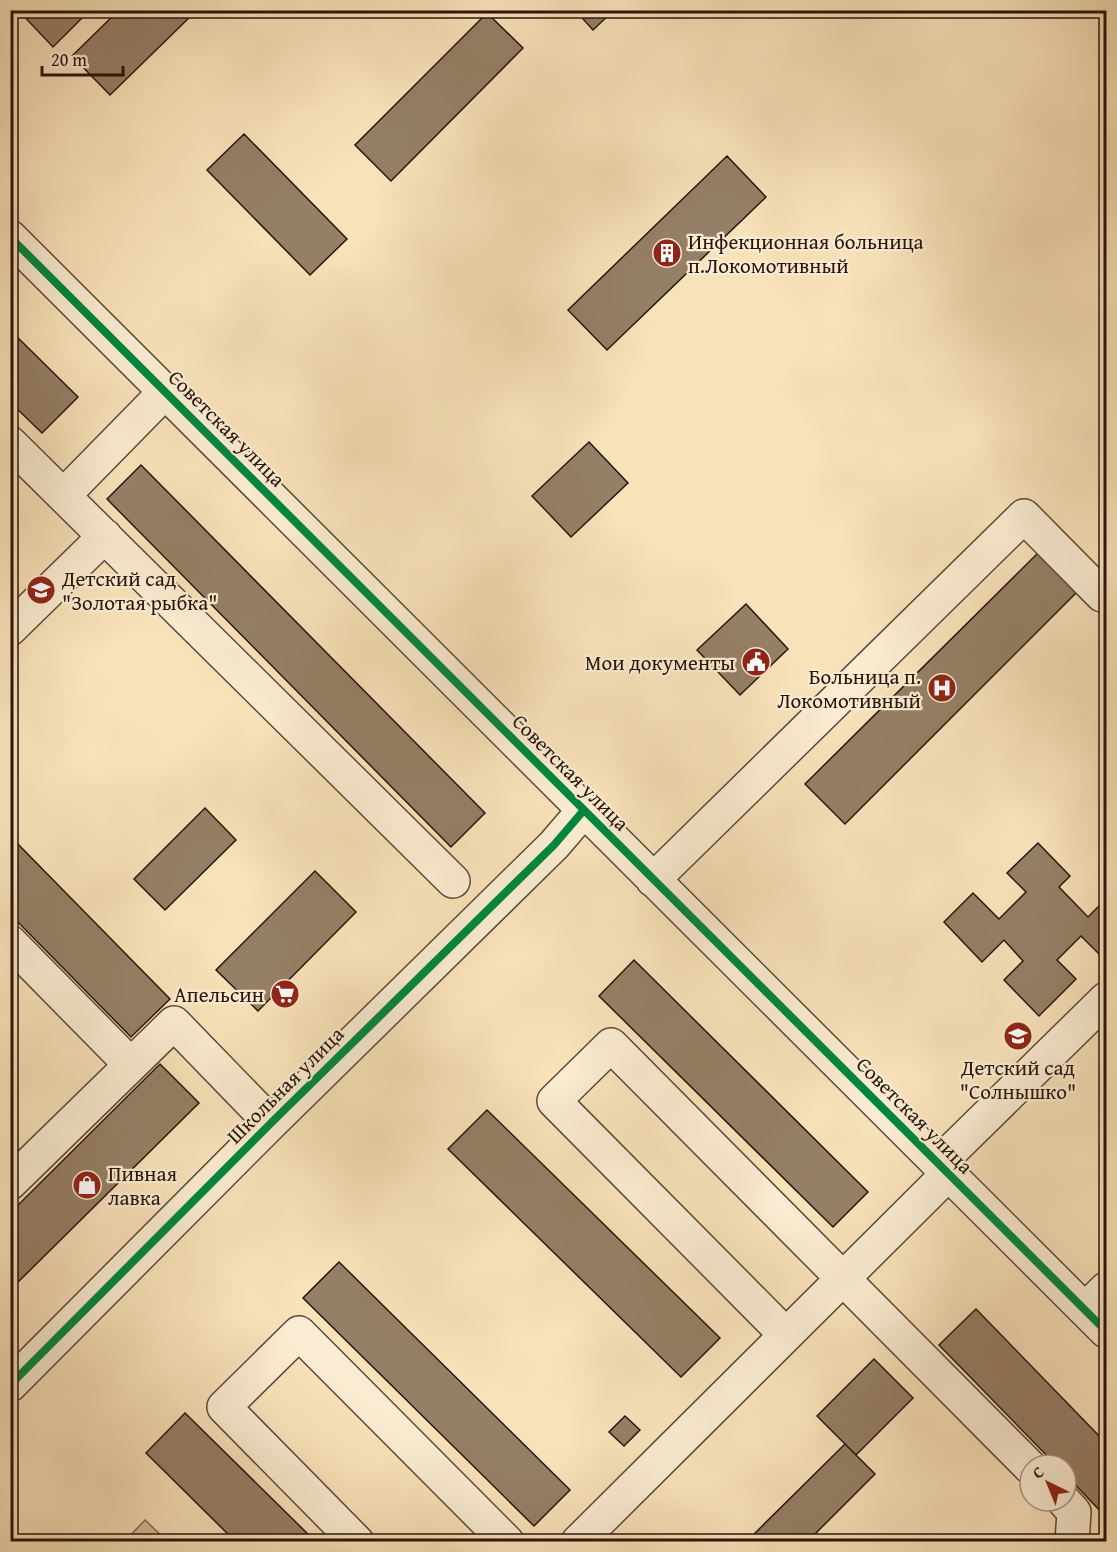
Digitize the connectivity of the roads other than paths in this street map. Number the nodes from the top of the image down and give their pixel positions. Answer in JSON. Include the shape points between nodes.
{"nodes":[{"id":1,"x":10,"y":237,"type":"edge"},
{"id":2,"x":165,"y":392,"type":"junction"},
{"id":3,"x":10,"y":442,"type":"edge"},
{"id":4,"x":64,"y":495,"type":"junction"},
{"id":5,"x":105,"y":536,"type":"junction"},
{"id":6,"x":1102,"y":595,"type":"dead end"},
{"id":7,"x":10,"y":629,"type":"edge"},
{"id":8,"x":584,"y":810,"type":"junction"},
{"id":9,"x":653,"y":880,"type":"junction"},
{"id":10,"x":453,"y":881,"type":"dead end"},
{"id":11,"x":10,"y":942,"type":"edge"},
{"id":12,"x":1107,"y":999,"type":"edge"},
{"id":13,"x":131,"y":1065,"type":"junction"},
{"id":14,"x":272,"y":1123,"type":"junction"},
{"id":15,"x":943,"y":1169,"type":"junction"},
{"id":16,"x":10,"y":1183,"type":"edge"},
{"id":17,"x":843,"y":1279,"type":"junction"},
{"id":18,"x":1099,"y":1310,"type":"edge"},
{"id":19,"x":786,"y":1335,"type":"junction"},
{"id":20,"x":10,"y":1385,"type":"edge"},
{"id":21,"x":1018,"y":1455,"type":"edge"},
{"id":22,"x":1074,"y":1513,"type":"edge"},
{"id":23,"x":357,"y":1542,"type":"edge"},
{"id":24,"x":507,"y":1542,"type":"edge"},
{"id":25,"x":578,"y":1542,"type":"edge"},
{"id":26,"x":1072,"y":1542,"type":"edge"}],
"edges":[{"from":1,"to":2,"type":"street","name":"Советская улица"},
{"from":2,"to":4,"type":"street"},
{"from":2,"to":8,"type":"street","name":"Советская улица"},
{"from":3,"to":4,"type":"street"},
{"from":4,"to":5,"type":"street"},
{"from":5,"to":7,"type":"street"},
{"from":5,"to":10,"type":"street"},
{"from":6,"to":9,"type":"street","via":[[1024,516]]},
{"from":8,"to":9,"type":"street","name":"Советская улица"},
{"from":8,"to":14,"type":"street","name":"Школьная улица","via":[[554,845]]},
{"from":9,"to":15,"type":"street","name":"Советская улица"},
{"from":11,"to":13,"type":"street"},
{"from":12,"to":15,"type":"street"},
{"from":13,"to":14,"type":"street","via":[[174,1023]]},
{"from":13,"to":16,"type":"street"},
{"from":14,"to":20,"type":"street","name":"Школьная улица"},
{"from":15,"to":17,"type":"street"},
{"from":15,"to":18,"type":"street","name":"Советская улица"},
{"from":17,"to":19,"type":"street"},
{"from":17,"to":19,"type":"street","via":[[611,1045],[578,1077],[554,1101]]},
{"from":17,"to":21,"type":"street"},
{"from":19,"to":25,"type":"street"},
{"from":22,"to":26,"type":"street"},
{"from":23,"to":24,"type":"street","via":[[224,1407],[299,1333]]}]}
